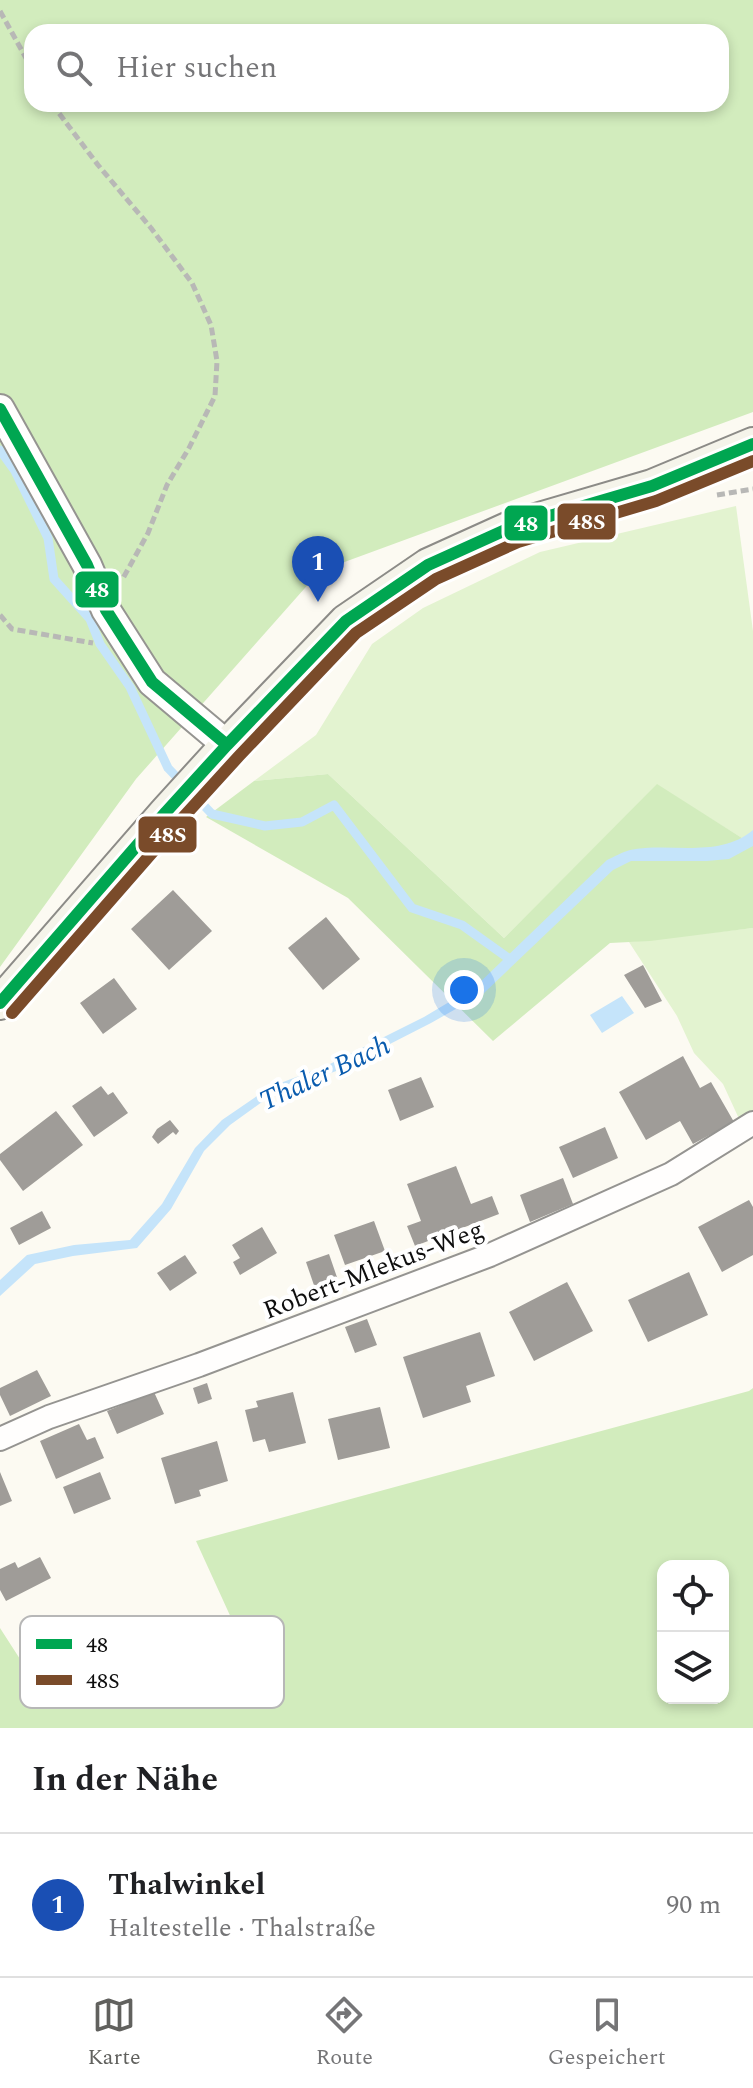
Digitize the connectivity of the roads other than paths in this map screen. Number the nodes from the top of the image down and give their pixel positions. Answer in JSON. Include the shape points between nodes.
{"nodes":[{"id":1,"x":0,"y":409,"type":"edge"},
{"id":2,"x":753,"y":444,"type":"edge"},
{"id":3,"x":227,"y":745,"type":"junction"},
{"id":4,"x":0,"y":1003,"type":"edge"},
{"id":5,"x":753,"y":1123,"type":"edge"},
{"id":6,"x":0,"y":1439,"type":"edge"}],
"edges":[{"from":1,"to":3,"type":"street","via":[[87,565],[106,610],[152,682]]},
{"from":2,"to":3,"type":"main road","via":[[652,486],[512,527],[428,565],[346,621]]},
{"from":3,"to":4,"type":"main road"},
{"from":5,"to":6,"type":"street","name":"Robert-Mlekus-Weg","via":[[671,1174],[490,1255]]}]}
